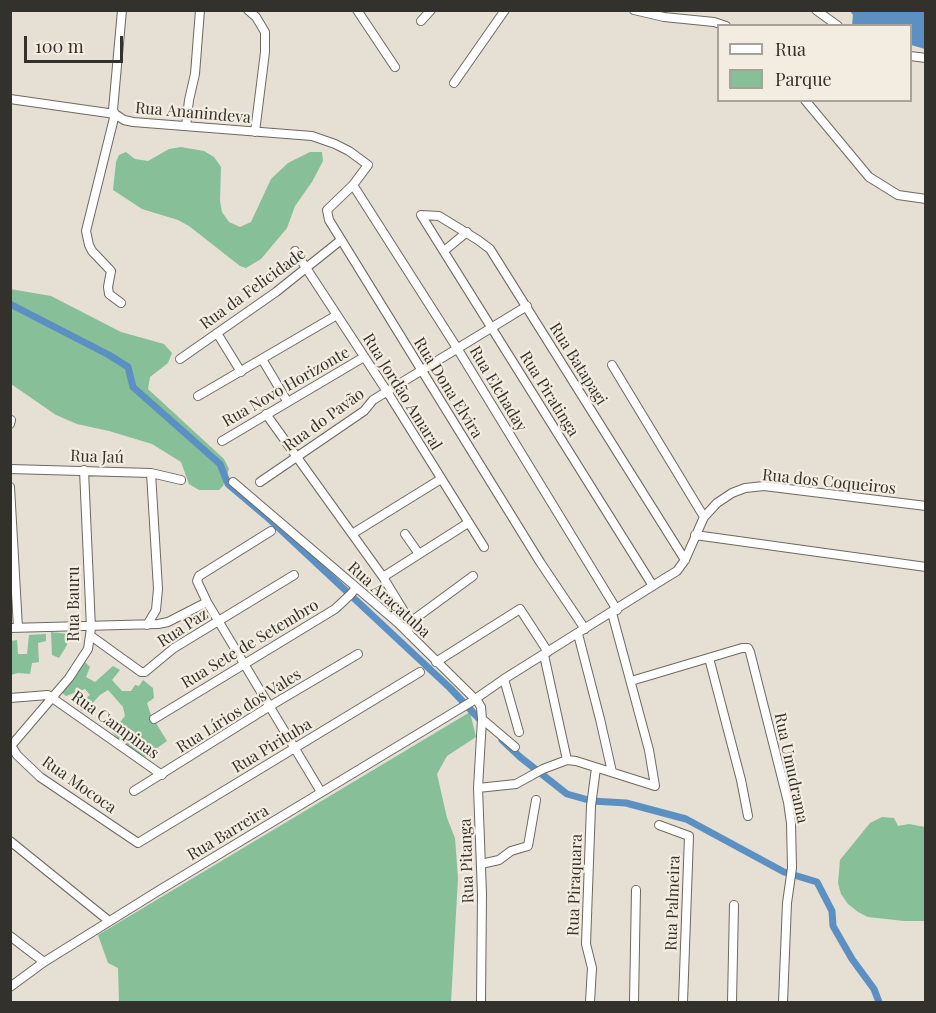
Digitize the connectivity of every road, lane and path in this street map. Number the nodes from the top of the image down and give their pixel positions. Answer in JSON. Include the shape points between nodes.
{"nodes":[{"id":1,"x":122,"y":10,"type":"edge"},
{"id":2,"x":200,"y":10,"type":"edge"},
{"id":3,"x":248,"y":10,"type":"edge"},
{"id":4,"x":357,"y":10,"type":"edge"},
{"id":5,"x":431,"y":10,"type":"edge"},
{"id":6,"x":505,"y":10,"type":"edge"},
{"id":7,"x":634,"y":10,"type":"edge"},
{"id":8,"x":816,"y":10,"type":"edge"},
{"id":9,"x":421,"y":21,"type":"dead end"},
{"id":10,"x":720,"y":24,"type":"edge"},
{"id":11,"x":835,"y":24,"type":"edge"},
{"id":12,"x":395,"y":67,"type":"dead end"},
{"id":13,"x":454,"y":83,"type":"dead end"},
{"id":14,"x":10,"y":99,"type":"edge"},
{"id":15,"x":807,"y":102,"type":"edge"},
{"id":16,"x":115,"y":114,"type":"junction"},
{"id":17,"x":186,"y":126,"type":"junction"},
{"id":18,"x":255,"y":132,"type":"junction"},
{"id":19,"x":368,"y":165,"type":"joint"},
{"id":20,"x":353,"y":185,"type":"junction"},
{"id":21,"x":926,"y":199,"type":"edge"},
{"id":22,"x":421,"y":215,"type":"joint"},
{"id":23,"x":467,"y":232,"type":"junction"},
{"id":24,"x":341,"y":240,"type":"junction"},
{"id":25,"x":295,"y":251,"type":"dead end"},
{"id":26,"x":444,"y":251,"type":"junction"},
{"id":27,"x":306,"y":268,"type":"junction"},
{"id":28,"x":121,"y":303,"type":"dead end"},
{"id":29,"x":527,"y":306,"type":"junction"},
{"id":30,"x":337,"y":315,"type":"junction"},
{"id":31,"x":491,"y":327,"type":"junction"},
{"id":32,"x":217,"y":333,"type":"junction"},
{"id":33,"x":457,"y":348,"type":"junction"},
{"id":34,"x":364,"y":357,"type":"junction"},
{"id":35,"x":180,"y":359,"type":"dead end"},
{"id":36,"x":262,"y":359,"type":"junction"},
{"id":37,"x":612,"y":365,"type":"dead end"},
{"id":38,"x":422,"y":371,"type":"junction"},
{"id":39,"x":241,"y":372,"type":"junction"},
{"id":40,"x":388,"y":393,"type":"junction"},
{"id":41,"x":198,"y":396,"type":"dead end"},
{"id":42,"x":287,"y":401,"type":"junction"},
{"id":43,"x":266,"y":414,"type":"junction"},
{"id":44,"x":222,"y":441,"type":"dead end"},
{"id":45,"x":296,"y":457,"type":"junction"},
{"id":46,"x":10,"y":469,"type":"edge"},
{"id":47,"x":84,"y":470,"type":"junction"},
{"id":48,"x":151,"y":473,"type":"junction"},
{"id":49,"x":441,"y":479,"type":"junction"},
{"id":50,"x":181,"y":480,"type":"dead end"},
{"id":51,"x":233,"y":482,"type":"dead end"},
{"id":52,"x":260,"y":482,"type":"dead end"},
{"id":53,"x":10,"y":487,"type":"edge"},
{"id":54,"x":926,"y":506,"type":"edge"},
{"id":55,"x":704,"y":517,"type":"junction"},
{"id":56,"x":468,"y":523,"type":"junction"},
{"id":57,"x":271,"y":531,"type":"dead end"},
{"id":58,"x":352,"y":534,"type":"junction"},
{"id":59,"x":405,"y":534,"type":"dead end"},
{"id":60,"x":695,"y":535,"type":"junction"},
{"id":61,"x":484,"y":548,"type":"dead end"},
{"id":62,"x":419,"y":554,"type":"junction"},
{"id":63,"x":685,"y":560,"type":"junction"},
{"id":64,"x":926,"y":567,"type":"edge"},
{"id":65,"x":294,"y":575,"type":"dead end"},
{"id":66,"x":383,"y":576,"type":"junction"},
{"id":67,"x":473,"y":576,"type":"dead end"},
{"id":68,"x":653,"y":586,"type":"junction"},
{"id":69,"x":356,"y":588,"type":"junction"},
{"id":70,"x":207,"y":602,"type":"junction"},
{"id":71,"x":614,"y":612,"type":"junction"},
{"id":72,"x":218,"y":621,"type":"junction"},
{"id":73,"x":409,"y":623,"type":"junction"},
{"id":74,"x":147,"y":625,"type":"junction"},
{"id":75,"x":14,"y":628,"type":"edge"},
{"id":76,"x":581,"y":631,"type":"junction"},
{"id":77,"x":91,"y":632,"type":"junction"},
{"id":78,"x":409,"y":635,"type":"junction"},
{"id":79,"x":546,"y":653,"type":"junction"},
{"id":80,"x":358,"y":654,"type":"dead end"},
{"id":81,"x":709,"y":658,"type":"junction"},
{"id":82,"x":436,"y":662,"type":"junction"},
{"id":83,"x":245,"y":664,"type":"junction"},
{"id":84,"x":420,"y":672,"type":"dead end"},
{"id":85,"x":504,"y":679,"type":"junction"},
{"id":86,"x":631,"y":681,"type":"junction"},
{"id":87,"x":53,"y":697,"type":"junction"},
{"id":88,"x":10,"y":698,"type":"edge"},
{"id":89,"x":473,"y":701,"type":"junction"},
{"id":90,"x":270,"y":706,"type":"junction"},
{"id":91,"x":154,"y":719,"type":"dead end"},
{"id":92,"x":482,"y":719,"type":"junction"},
{"id":93,"x":519,"y":732,"type":"dead end"},
{"id":94,"x":11,"y":746,"type":"edge"},
{"id":95,"x":515,"y":747,"type":"dead end"},
{"id":96,"x":296,"y":748,"type":"junction"},
{"id":97,"x":567,"y":760,"type":"junction"},
{"id":98,"x":596,"y":768,"type":"junction"},
{"id":99,"x":612,"y":772,"type":"junction"},
{"id":100,"x":162,"y":775,"type":"junction"},
{"id":101,"x":478,"y":788,"type":"junction"},
{"id":102,"x":134,"y":791,"type":"dead end"},
{"id":103,"x":321,"y":792,"type":"junction"},
{"id":104,"x":536,"y":800,"type":"dead end"},
{"id":105,"x":748,"y":816,"type":"dead end"},
{"id":106,"x":659,"y":825,"type":"dead end"},
{"id":107,"x":10,"y":841,"type":"edge"},
{"id":108,"x":138,"y":843,"type":"joint"},
{"id":109,"x":481,"y":864,"type":"junction"},
{"id":110,"x":636,"y":890,"type":"dead end"},
{"id":111,"x":734,"y":905,"type":"dead end"},
{"id":112,"x":109,"y":921,"type":"junction"},
{"id":113,"x":10,"y":936,"type":"edge"},
{"id":114,"x":44,"y":962,"type":"junction"},
{"id":115,"x":10,"y":987,"type":"edge"},
{"id":116,"x":481,"y":1002,"type":"edge"},
{"id":117,"x":590,"y":1002,"type":"edge"},
{"id":118,"x":634,"y":1002,"type":"edge"},
{"id":119,"x":683,"y":1002,"type":"edge"},
{"id":120,"x":732,"y":1002,"type":"edge"},
{"id":121,"x":783,"y":1002,"type":"edge"}],
"edges":[{"from":1,"to":16,"type":"street"},
{"from":2,"to":17,"type":"street"},
{"from":3,"to":18,"type":"street","via":[[265,32]]},
{"from":4,"to":12,"type":"street"},
{"from":5,"to":9,"type":"street"},
{"from":6,"to":13,"type":"street"},
{"from":7,"to":10,"type":"street"},
{"from":8,"to":11,"type":"street"},
{"from":14,"to":16,"type":"street","name":"Rua Ananindeva"},
{"from":15,"to":21,"type":"street","via":[[869,177],[897,195]]},
{"from":16,"to":17,"type":"street","name":"Rua Ananindeva","via":[[133,122]]},
{"from":16,"to":28,"type":"street","via":[[86,231],[88,245],[111,271],[109,294]]},
{"from":17,"to":18,"type":"street","name":"Rua Ananindeva"},
{"from":18,"to":19,"type":"street","name":"Rua Ananindeva","via":[[324,140]]},
{"from":19,"to":20,"type":"street","name":"Rua Dona Elvira"},
{"from":20,"to":24,"type":"street","name":"Rua Dona Elvira","via":[[327,210]]},
{"from":20,"to":33,"type":"street","name":"Rua Elchaday"},
{"from":22,"to":23,"type":"street","name":"Rua Batapagi","via":[[439,216]]},
{"from":22,"to":26,"type":"street","name":"Rua Piratinga"},
{"from":23,"to":26,"type":"street"},
{"from":23,"to":29,"type":"street","name":"Rua Batapagi","via":[[490,249]]},
{"from":24,"to":27,"type":"street","name":"Rua da Felicidade"},
{"from":24,"to":38,"type":"street","name":"Rua Dona Elvira"},
{"from":25,"to":27,"type":"street","name":"Rua Jordão Amaral"},
{"from":26,"to":31,"type":"street","name":"Rua Piratinga"},
{"from":27,"to":30,"type":"street","name":"Rua Jordão Amaral"},
{"from":27,"to":32,"type":"street","name":"Rua da Felicidade"},
{"from":29,"to":31,"type":"street","name":"Rua do Pavão"},
{"from":29,"to":63,"type":"street","name":"Rua Batapagi"},
{"from":30,"to":34,"type":"street","name":"Rua Jordão Amaral"},
{"from":30,"to":36,"type":"street"},
{"from":31,"to":33,"type":"street","name":"Rua do Pavão"},
{"from":31,"to":68,"type":"street","name":"Rua Piratinga"},
{"from":32,"to":35,"type":"street","name":"Rua da Felicidade"},
{"from":32,"to":39,"type":"street"},
{"from":33,"to":38,"type":"street","name":"Rua do Pavão"},
{"from":33,"to":71,"type":"street","name":"Rua Elchaday"},
{"from":34,"to":40,"type":"street","name":"Rua Jordão Amaral"},
{"from":34,"to":42,"type":"street","name":"Rua Novo Horizonte"},
{"from":36,"to":39,"type":"street"},
{"from":36,"to":42,"type":"street"},
{"from":37,"to":55,"type":"street"},
{"from":38,"to":40,"type":"street","name":"Rua do Pavão"},
{"from":38,"to":76,"type":"street","name":"Rua Dona Elvira"},
{"from":39,"to":41,"type":"street"},
{"from":40,"to":45,"type":"street","name":"Rua do Pavão"},
{"from":40,"to":49,"type":"street","name":"Rua Jordão Amaral"},
{"from":42,"to":43,"type":"street","name":"Rua Novo Horizonte"},
{"from":43,"to":44,"type":"street","name":"Rua Novo Horizonte"},
{"from":43,"to":45,"type":"street"},
{"from":45,"to":52,"type":"street","name":"Rua do Pavão"},
{"from":45,"to":58,"type":"street"},
{"from":46,"to":47,"type":"street","name":"Rua Jaú"},
{"from":47,"to":48,"type":"street","name":"Rua Jaú"},
{"from":47,"to":77,"type":"street","name":"Rua Bauru"},
{"from":48,"to":50,"type":"street","name":"Rua Jaú"},
{"from":48,"to":74,"type":"street","via":[[158,589],[156,610]]},
{"from":49,"to":56,"type":"street","name":"Rua Jordão Amaral"},
{"from":49,"to":58,"type":"street"},
{"from":51,"to":69,"type":"street","name":"Rua Araçatuba"},
{"from":53,"to":75,"type":"street"},
{"from":54,"to":55,"type":"street","name":"Rua dos Coqueiros","via":[[764,486],[732,493]]},
{"from":55,"to":60,"type":"street"},
{"from":56,"to":61,"type":"street","name":"Rua Jordão Amaral"},
{"from":56,"to":62,"type":"street"},
{"from":57,"to":70,"type":"street","via":[[199,576],[196,581]]},
{"from":58,"to":66,"type":"street"},
{"from":59,"to":62,"type":"street"},
{"from":60,"to":63,"type":"street"},
{"from":60,"to":64,"type":"street"},
{"from":62,"to":66,"type":"street"},
{"from":63,"to":68,"type":"street"},
{"from":65,"to":72,"type":"street","name":"Rua Paz"},
{"from":66,"to":73,"type":"street"},
{"from":67,"to":73,"type":"street"},
{"from":68,"to":71,"type":"street"},
{"from":69,"to":78,"type":"street","name":"Rua Araçatuba"},
{"from":69,"to":83,"type":"street","name":"Rua Sete de Setembro","via":[[335,609]]},
{"from":70,"to":72,"type":"street"},
{"from":70,"to":74,"type":"street","via":[[168,622]]},
{"from":71,"to":76,"type":"street"},
{"from":71,"to":86,"type":"street","name":"Rua Elchaday"},
{"from":72,"to":77,"type":"street","name":"Rua Paz","via":[[143,673]]},
{"from":72,"to":83,"type":"street"},
{"from":73,"to":78,"type":"street"},
{"from":74,"to":77,"type":"street"},
{"from":75,"to":77,"type":"street"},
{"from":76,"to":79,"type":"street"},
{"from":76,"to":99,"type":"street","name":"Rua Dona Elvira"},
{"from":77,"to":87,"type":"street","name":"Rua Bauru","via":[[83,659]]},
{"from":78,"to":82,"type":"street","name":"Rua Araçatuba"},
{"from":79,"to":82,"type":"street","via":[[520,609]]},
{"from":79,"to":85,"type":"street"},
{"from":79,"to":97,"type":"street"},
{"from":80,"to":90,"type":"street","name":"Rua Lírios dos Vales"},
{"from":81,"to":86,"type":"street"},
{"from":81,"to":105,"type":"street"},
{"from":81,"to":121,"type":"street","name":"Rua Umudrama","via":[[748,648],[788,802],[792,868]]},
{"from":82,"to":89,"type":"street","name":"Rua Araçatuba"},
{"from":83,"to":90,"type":"street"},
{"from":83,"to":91,"type":"street","name":"Rua Sete de Setembro"},
{"from":84,"to":96,"type":"street","name":"Rua Pirituba"},
{"from":85,"to":89,"type":"street"},
{"from":85,"to":93,"type":"street"},
{"from":86,"to":99,"type":"street","name":"Rua Elchaday","via":[[656,783],[655,786]]},
{"from":87,"to":88,"type":"street","via":[[42,694]]},
{"from":87,"to":94,"type":"street","name":"Rua Bauru"},
{"from":87,"to":100,"type":"street","name":"Rua Campinas"},
{"from":89,"to":92,"type":"street","name":"Rua Araçatuba","via":[[481,707]]},
{"from":89,"to":103,"type":"street","name":"Rua Barreira"},
{"from":90,"to":96,"type":"street"},
{"from":90,"to":100,"type":"street","name":"Rua Lírios dos Vales"},
{"from":92,"to":95,"type":"street","name":"Rua Araçatuba"},
{"from":92,"to":101,"type":"street","name":"Rua Pitanga"},
{"from":94,"to":108,"type":"street","name":"Rua Mococa","via":[[40,777]]},
{"from":96,"to":103,"type":"street"},
{"from":96,"to":108,"type":"street","name":"Rua Pirituba"},
{"from":97,"to":98,"type":"street"},
{"from":97,"to":101,"type":"street","via":[[516,784]]},
{"from":98,"to":99,"type":"street"},
{"from":98,"to":117,"type":"street","name":"Rua Piraquara","via":[[586,944],[592,968]]},
{"from":100,"to":102,"type":"street","name":"Rua Lírios dos Vales"},
{"from":101,"to":109,"type":"street","name":"Rua Pitanga"},
{"from":103,"to":112,"type":"street","name":"Rua Barreira"},
{"from":104,"to":109,"type":"street","via":[[528,846]]},
{"from":106,"to":119,"type":"street","name":"Rua Palmeira","via":[[689,836]]},
{"from":107,"to":112,"type":"street"},
{"from":109,"to":116,"type":"street","name":"Rua Pitanga"},
{"from":110,"to":118,"type":"street"},
{"from":111,"to":120,"type":"street"},
{"from":112,"to":114,"type":"street","name":"Rua Barreira"},
{"from":113,"to":114,"type":"street"},
{"from":114,"to":115,"type":"street","name":"Rua Barreira"}]}
